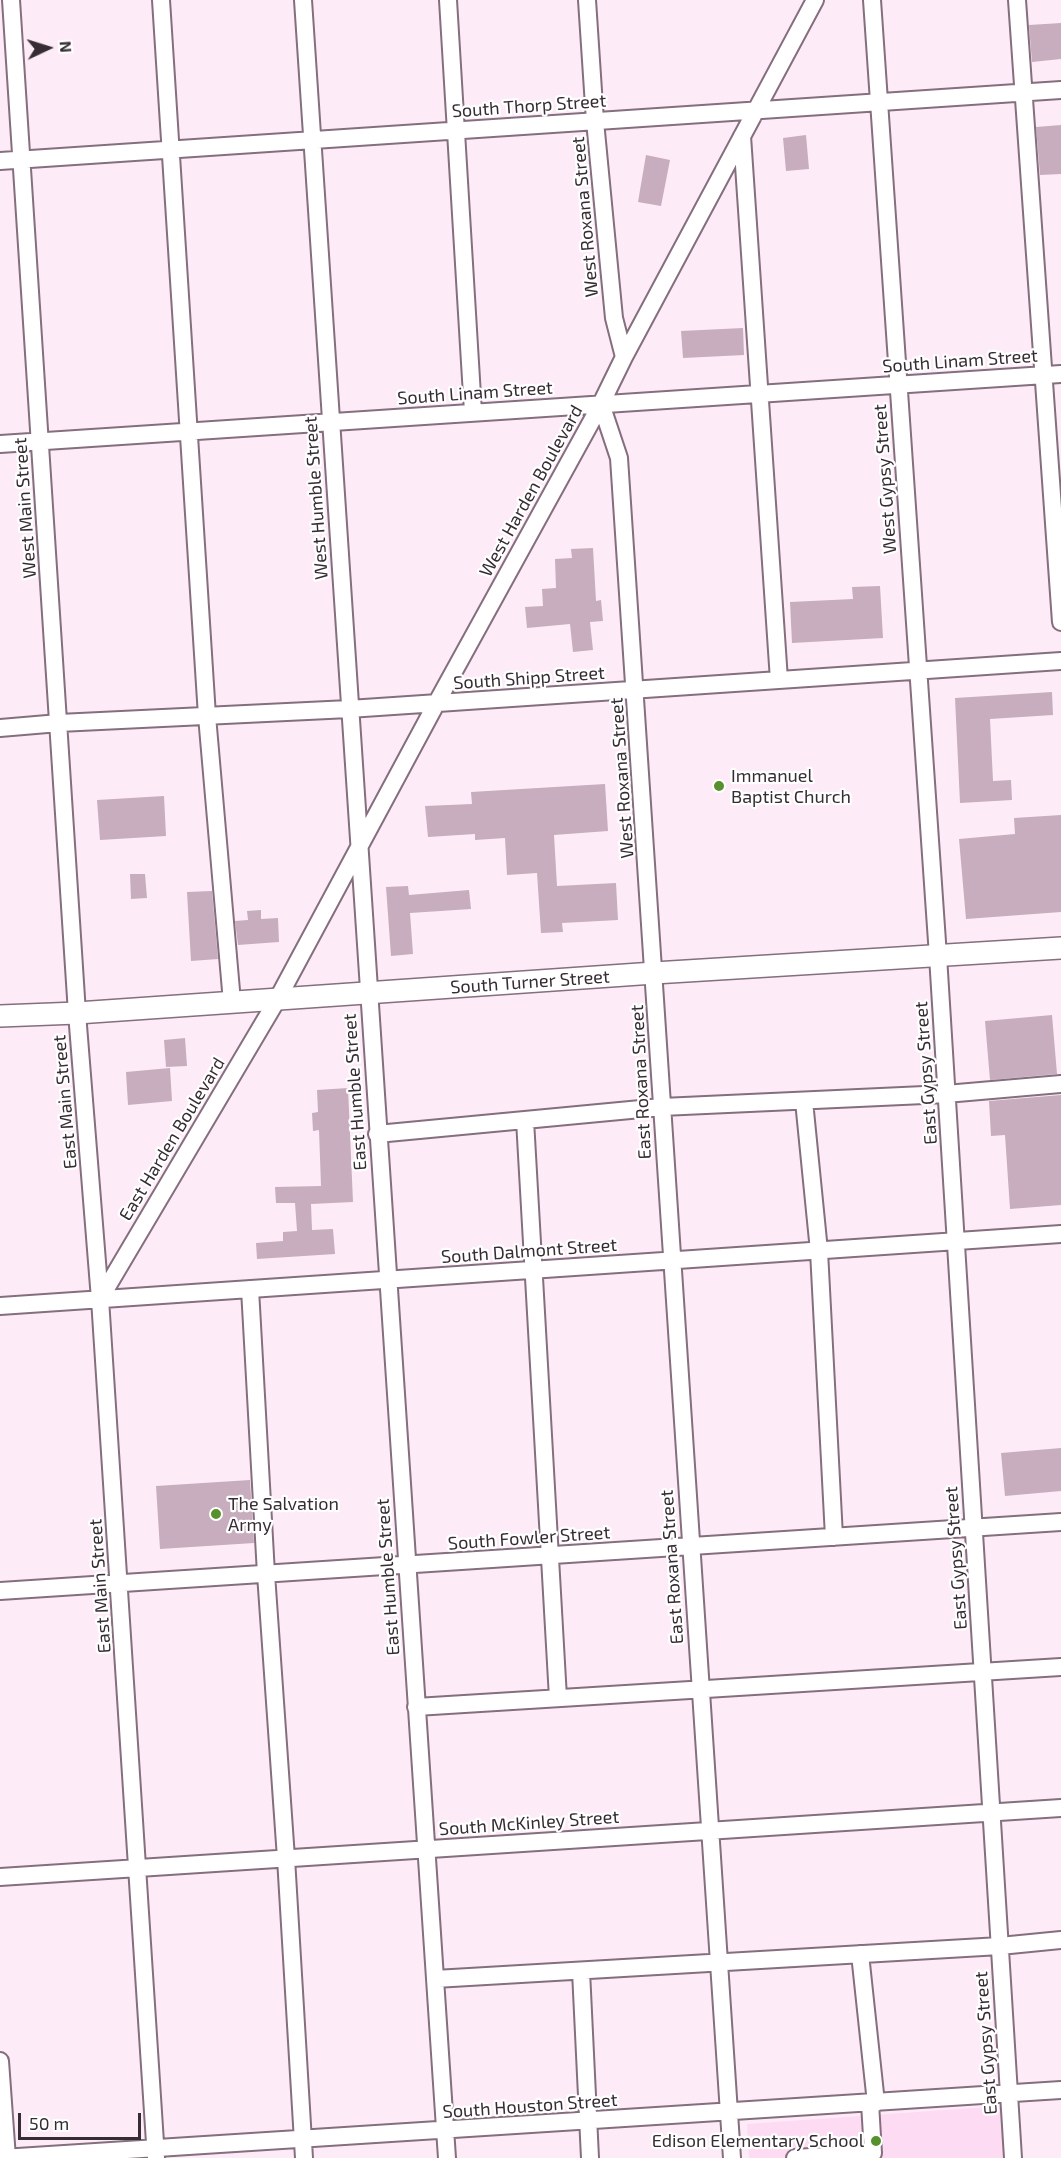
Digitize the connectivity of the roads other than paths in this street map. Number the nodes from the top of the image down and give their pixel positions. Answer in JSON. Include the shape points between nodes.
{"nodes":[{"id":1,"x":11,"y":0,"type":"edge"},
{"id":2,"x":161,"y":0,"type":"edge"},
{"id":3,"x":303,"y":0,"type":"edge"},
{"id":4,"x":448,"y":0,"type":"edge"},
{"id":5,"x":587,"y":0,"type":"edge"},
{"id":6,"x":815,"y":0,"type":"edge"},
{"id":7,"x":872,"y":0,"type":"edge"},
{"id":8,"x":1017,"y":0,"type":"edge"},
{"id":9,"x":1061,"y":90,"type":"edge"},
{"id":10,"x":1023,"y":93,"type":"junction"},
{"id":11,"x":879,"y":102,"type":"junction"},
{"id":12,"x":755,"y":110,"type":"junction"},
{"id":13,"x":596,"y":121,"type":"junction"},
{"id":14,"x":456,"y":130,"type":"junction"},
{"id":15,"x":742,"y":135,"type":"junction"},
{"id":16,"x":312,"y":140,"type":"junction"},
{"id":17,"x":170,"y":149,"type":"junction"},
{"id":18,"x":22,"y":159,"type":"junction"},
{"id":19,"x":0,"y":160,"type":"edge"},
{"id":20,"x":624,"y":357,"type":"junction"},
{"id":21,"x":1061,"y":374,"type":"edge"},
{"id":22,"x":1044,"y":375,"type":"junction"},
{"id":23,"x":898,"y":385,"type":"junction"},
{"id":24,"x":760,"y":394,"type":"junction"},
{"id":25,"x":601,"y":404,"type":"junction"},
{"id":26,"x":473,"y":412,"type":"junction"},
{"id":27,"x":330,"y":422,"type":"junction"},
{"id":28,"x":190,"y":431,"type":"junction"},
{"id":29,"x":40,"y":441,"type":"junction"},
{"id":30,"x":0,"y":444,"type":"edge"},
{"id":31,"x":1061,"y":622,"type":"edge"},
{"id":32,"x":1061,"y":661,"type":"edge"},
{"id":33,"x":917,"y":671,"type":"junction"},
{"id":34,"x":779,"y":680,"type":"junction"},
{"id":35,"x":635,"y":690,"type":"junction"},
{"id":36,"x":436,"y":704,"type":"junction"},
{"id":37,"x":349,"y":709,"type":"junction"},
{"id":38,"x":207,"y":716,"type":"junction"},
{"id":39,"x":59,"y":723,"type":"junction"},
{"id":40,"x":0,"y":728,"type":"edge"},
{"id":41,"x":358,"y":848,"type":"junction"},
{"id":42,"x":1061,"y":948,"type":"edge"},
{"id":43,"x":938,"y":956,"type":"junction"},
{"id":44,"x":654,"y":973,"type":"junction"},
{"id":45,"x":368,"y":994,"type":"junction"},
{"id":46,"x":277,"y":1000,"type":"junction"},
{"id":47,"x":232,"y":1002,"type":"junction"},
{"id":48,"x":77,"y":1013,"type":"junction"},
{"id":49,"x":0,"y":1016,"type":"edge"},
{"id":50,"x":1061,"y":1084,"type":"edge"},
{"id":51,"x":946,"y":1094,"type":"junction"},
{"id":52,"x":804,"y":1101,"type":"junction"},
{"id":53,"x":662,"y":1107,"type":"junction"},
{"id":54,"x":525,"y":1120,"type":"junction"},
{"id":55,"x":377,"y":1134,"type":"junction"},
{"id":56,"x":1061,"y":1234,"type":"edge"},
{"id":57,"x":956,"y":1241,"type":"junction"},
{"id":58,"x":819,"y":1251,"type":"junction"},
{"id":59,"x":671,"y":1261,"type":"junction"},
{"id":60,"x":532,"y":1271,"type":"junction"},
{"id":61,"x":387,"y":1281,"type":"junction"},
{"id":62,"x":250,"y":1289,"type":"junction"},
{"id":63,"x":100,"y":1299,"type":"junction"},
{"id":64,"x":0,"y":1306,"type":"edge"},
{"id":65,"x":1061,"y":1522,"type":"edge"},
{"id":66,"x":974,"y":1527,"type":"junction"},
{"id":67,"x":834,"y":1537,"type":"junction"},
{"id":68,"x":690,"y":1546,"type":"junction"},
{"id":69,"x":550,"y":1556,"type":"junction"},
{"id":70,"x":407,"y":1565,"type":"junction"},
{"id":71,"x":266,"y":1574,"type":"junction"},
{"id":72,"x":119,"y":1583,"type":"junction"},
{"id":73,"x":0,"y":1591,"type":"edge"},
{"id":74,"x":1061,"y":1667,"type":"edge"},
{"id":75,"x":982,"y":1672,"type":"junction"},
{"id":76,"x":700,"y":1691,"type":"junction"},
{"id":77,"x":558,"y":1698,"type":"junction"},
{"id":78,"x":416,"y":1707,"type":"junction"},
{"id":79,"x":1061,"y":1808,"type":"edge"},
{"id":80,"x":992,"y":1812,"type":"junction"},
{"id":81,"x":709,"y":1830,"type":"junction"},
{"id":82,"x":426,"y":1849,"type":"junction"},
{"id":83,"x":286,"y":1858,"type":"junction"},
{"id":84,"x":137,"y":1867,"type":"junction"},
{"id":85,"x":0,"y":1877,"type":"edge"},
{"id":86,"x":1061,"y":1940,"type":"edge"},
{"id":87,"x":1000,"y":1946,"type":"junction"},
{"id":88,"x":860,"y":1954,"type":"junction"},
{"id":89,"x":718,"y":1963,"type":"junction"},
{"id":90,"x":580,"y":1971,"type":"junction"},
{"id":91,"x":435,"y":1979,"type":"junction"},
{"id":92,"x":0,"y":2061,"type":"edge"},
{"id":93,"x":1061,"y":2090,"type":"edge"},
{"id":94,"x":1009,"y":2094,"type":"junction"},
{"id":95,"x":873,"y":2103,"type":"junction"},
{"id":96,"x":728,"y":2112,"type":"junction"},
{"id":97,"x":588,"y":2122,"type":"junction"},
{"id":98,"x":446,"y":2131,"type":"junction"},
{"id":99,"x":303,"y":2140,"type":"junction"},
{"id":100,"x":156,"y":2153,"type":"edge"},
{"id":101,"x":2,"y":2158,"type":"edge"},
{"id":102,"x":7,"y":2158,"type":"edge"},
{"id":103,"x":304,"y":2158,"type":"edge"},
{"id":104,"x":447,"y":2158,"type":"edge"},
{"id":105,"x":590,"y":2158,"type":"edge"},
{"id":106,"x":732,"y":2158,"type":"edge"},
{"id":107,"x":795,"y":2158,"type":"edge"},
{"id":108,"x":1013,"y":2158,"type":"edge"}],
"edges":[{"from":1,"to":18,"type":"street","name":"West Main Street"},
{"from":2,"to":17,"type":"street"},
{"from":3,"to":16,"type":"street","name":"West Humble Street"},
{"from":4,"to":14,"type":"street"},
{"from":5,"to":13,"type":"street","name":"West Roxana Street"},
{"from":6,"to":12,"type":"street","name":"West Harden Boulevard"},
{"from":7,"to":11,"type":"street","name":"West Gypsy Street"},
{"from":8,"to":10,"type":"street"},
{"from":9,"to":10,"type":"street","name":"South Thorp Street"},
{"from":10,"to":11,"type":"street","name":"South Thorp Street"},
{"from":10,"to":22,"type":"street"},
{"from":11,"to":12,"type":"street","name":"South Thorp Street"},
{"from":11,"to":23,"type":"street","name":"West Gypsy Street"},
{"from":12,"to":13,"type":"street","name":"South Thorp Street"},
{"from":12,"to":15,"type":"street","name":"West Harden Boulevard"},
{"from":13,"to":14,"type":"street","name":"South Thorp Street"},
{"from":13,"to":20,"type":"street","name":"West Roxana Street","via":[[614,318]]},
{"from":14,"to":16,"type":"street","name":"South Thorp Street"},
{"from":14,"to":26,"type":"street"},
{"from":15,"to":20,"type":"street","name":"West Harden Boulevard"},
{"from":15,"to":24,"type":"street"},
{"from":16,"to":17,"type":"street","name":"South Thorp Street"},
{"from":16,"to":27,"type":"street","name":"West Humble Street"},
{"from":17,"to":18,"type":"street","name":"South Thorp Street"},
{"from":17,"to":28,"type":"street"},
{"from":18,"to":19,"type":"street","name":"South Thorp Street"},
{"from":18,"to":29,"type":"street","name":"West Main Street"},
{"from":20,"to":25,"type":"street","name":"West Harden Boulevard"},
{"from":21,"to":22,"type":"street","name":"South Linam Street"},
{"from":22,"to":23,"type":"street","name":"South Linam Street"},
{"from":22,"to":31,"type":"street"},
{"from":23,"to":24,"type":"street","name":"South Linam Street"},
{"from":23,"to":33,"type":"street","name":"West Gypsy Street"},
{"from":24,"to":25,"type":"street","name":"South Linam Street"},
{"from":24,"to":34,"type":"street"},
{"from":25,"to":26,"type":"street","name":"South Linam Street"},
{"from":25,"to":35,"type":"street","name":"West Roxana Street","via":[[619,458]]},
{"from":25,"to":36,"type":"street","name":"West Harden Boulevard"},
{"from":26,"to":27,"type":"street","name":"South Linam Street"},
{"from":27,"to":28,"type":"street","name":"South Linam Street"},
{"from":27,"to":37,"type":"street","name":"West Humble Street"},
{"from":28,"to":29,"type":"street","name":"South Linam Street"},
{"from":28,"to":38,"type":"street"},
{"from":29,"to":30,"type":"street","name":"South Linam Street"},
{"from":29,"to":39,"type":"street","name":"West Main Street"},
{"from":32,"to":33,"type":"street","name":"South Shipp Street"},
{"from":33,"to":34,"type":"street","name":"South Shipp Street"},
{"from":33,"to":43,"type":"street","name":"West Gypsy Street"},
{"from":34,"to":35,"type":"street","name":"South Shipp Street"},
{"from":35,"to":36,"type":"street","name":"South Shipp Street"},
{"from":35,"to":44,"type":"street","name":"West Roxana Street"},
{"from":36,"to":37,"type":"street","name":"South Shipp Street"},
{"from":36,"to":41,"type":"street","name":"West Harden Boulevard"},
{"from":37,"to":38,"type":"street","name":"South Shipp Street"},
{"from":37,"to":41,"type":"street","name":"West Humble Street"},
{"from":38,"to":39,"type":"street","name":"South Shipp Street"},
{"from":38,"to":47,"type":"street"},
{"from":39,"to":40,"type":"street","name":"South Shipp Street"},
{"from":39,"to":48,"type":"street","name":"West Main Street"},
{"from":41,"to":45,"type":"street","name":"West Humble Street"},
{"from":41,"to":46,"type":"street","name":"West Harden Boulevard"},
{"from":42,"to":43,"type":"main road","name":"South Turner Street"},
{"from":43,"to":44,"type":"main road","name":"South Turner Street"},
{"from":43,"to":51,"type":"street","name":"East Gypsy Street"},
{"from":44,"to":45,"type":"main road","name":"South Turner Street"},
{"from":44,"to":53,"type":"street","name":"East Roxana Street"},
{"from":45,"to":46,"type":"main road","name":"South Turner Street"},
{"from":45,"to":55,"type":"street","name":"East Humble Street"},
{"from":46,"to":47,"type":"main road","name":"South Turner Street"},
{"from":46,"to":63,"type":"street","name":"East Harden Boulevard"},
{"from":47,"to":48,"type":"main road","name":"South Turner Street"},
{"from":48,"to":49,"type":"main road","name":"South Turner Street"},
{"from":48,"to":63,"type":"street","name":"East Main Street"},
{"from":50,"to":51,"type":"street"},
{"from":51,"to":52,"type":"street"},
{"from":51,"to":57,"type":"street","name":"East Gypsy Street"},
{"from":52,"to":53,"type":"street"},
{"from":52,"to":58,"type":"street"},
{"from":53,"to":54,"type":"street"},
{"from":53,"to":59,"type":"street","name":"East Roxana Street"},
{"from":54,"to":55,"type":"street"},
{"from":54,"to":60,"type":"street"},
{"from":55,"to":61,"type":"street","name":"East Humble Street"},
{"from":56,"to":57,"type":"street","name":"South Dalmont Street"},
{"from":57,"to":58,"type":"street","name":"South Dalmont Street"},
{"from":57,"to":66,"type":"street","name":"East Gypsy Street"},
{"from":58,"to":59,"type":"street","name":"South Dalmont Street"},
{"from":58,"to":67,"type":"street"},
{"from":59,"to":60,"type":"street","name":"South Dalmont Street"},
{"from":59,"to":68,"type":"street","name":"East Roxana Street"},
{"from":60,"to":61,"type":"street","name":"South Dalmont Street"},
{"from":60,"to":69,"type":"street"},
{"from":61,"to":62,"type":"street","name":"South Dalmont Street"},
{"from":61,"to":70,"type":"street","name":"East Humble Street"},
{"from":62,"to":63,"type":"street","name":"South Dalmont Street"},
{"from":62,"to":71,"type":"street"},
{"from":63,"to":64,"type":"street","name":"South Dalmont Street"},
{"from":63,"to":72,"type":"street","name":"East Main Street"},
{"from":65,"to":66,"type":"street","name":"South Fowler Street"},
{"from":66,"to":67,"type":"street","name":"South Fowler Street"},
{"from":66,"to":75,"type":"street","name":"East Gypsy Street"},
{"from":67,"to":68,"type":"street","name":"South Fowler Street"},
{"from":68,"to":69,"type":"street","name":"South Fowler Street"},
{"from":68,"to":76,"type":"street","name":"East Roxana Street"},
{"from":69,"to":70,"type":"street","name":"South Fowler Street"},
{"from":69,"to":77,"type":"street"},
{"from":70,"to":71,"type":"street","name":"South Fowler Street"},
{"from":70,"to":78,"type":"street","name":"East Humble Street"},
{"from":71,"to":72,"type":"street","name":"South Fowler Street"},
{"from":71,"to":83,"type":"street"},
{"from":72,"to":73,"type":"street","name":"South Fowler Street"},
{"from":72,"to":84,"type":"street","name":"East Main Street"},
{"from":74,"to":75,"type":"street"},
{"from":75,"to":76,"type":"street"},
{"from":75,"to":80,"type":"street","name":"East Gypsy Street"},
{"from":76,"to":77,"type":"street"},
{"from":76,"to":81,"type":"street","name":"East Roxana Street"},
{"from":77,"to":78,"type":"street"},
{"from":78,"to":82,"type":"street","name":"East Humble Street"},
{"from":79,"to":80,"type":"street","name":"South McKinley Street"},
{"from":80,"to":81,"type":"street","name":"South McKinley Street"},
{"from":80,"to":87,"type":"street","name":"East Gypsy Street"},
{"from":81,"to":82,"type":"street","name":"South McKinley Street"},
{"from":81,"to":89,"type":"street","name":"East Roxana Street"},
{"from":82,"to":83,"type":"street","name":"South McKinley Street"},
{"from":82,"to":91,"type":"street","name":"East Humble Street"},
{"from":83,"to":84,"type":"street","name":"South McKinley Street"},
{"from":83,"to":99,"type":"street"},
{"from":84,"to":85,"type":"street","name":"South McKinley Street"},
{"from":84,"to":100,"type":"street","name":"East Main Street"},
{"from":86,"to":87,"type":"street"},
{"from":87,"to":88,"type":"street"},
{"from":87,"to":94,"type":"street","name":"East Gypsy Street"},
{"from":88,"to":89,"type":"street"},
{"from":88,"to":95,"type":"street"},
{"from":89,"to":90,"type":"street"},
{"from":89,"to":96,"type":"street","name":"East Roxana Street"},
{"from":90,"to":91,"type":"street"},
{"from":90,"to":97,"type":"street"},
{"from":91,"to":98,"type":"street","name":"East Humble Street"},
{"from":92,"to":102,"type":"street"},
{"from":93,"to":94,"type":"street","name":"South Houston Street"},
{"from":94,"to":95,"type":"street","name":"South Houston Street"},
{"from":94,"to":108,"type":"street","name":"East Gypsy Street"},
{"from":95,"to":96,"type":"street","name":"South Houston Street"},
{"from":95,"to":107,"type":"street","via":[[873,2153]]},
{"from":96,"to":97,"type":"street","name":"South Houston Street"},
{"from":96,"to":106,"type":"street","name":"East Roxana Street"},
{"from":97,"to":98,"type":"street","name":"South Houston Street"},
{"from":97,"to":105,"type":"street"},
{"from":98,"to":99,"type":"street","name":"South Houston Street"},
{"from":98,"to":104,"type":"street","name":"East Humble Street"},
{"from":99,"to":100,"type":"street","name":"South Houston Street"},
{"from":99,"to":103,"type":"street"},
{"from":100,"to":102,"type":"street","name":"South Houston Street"},
{"from":101,"to":102,"type":"street","name":"South Houston Street"}]}
